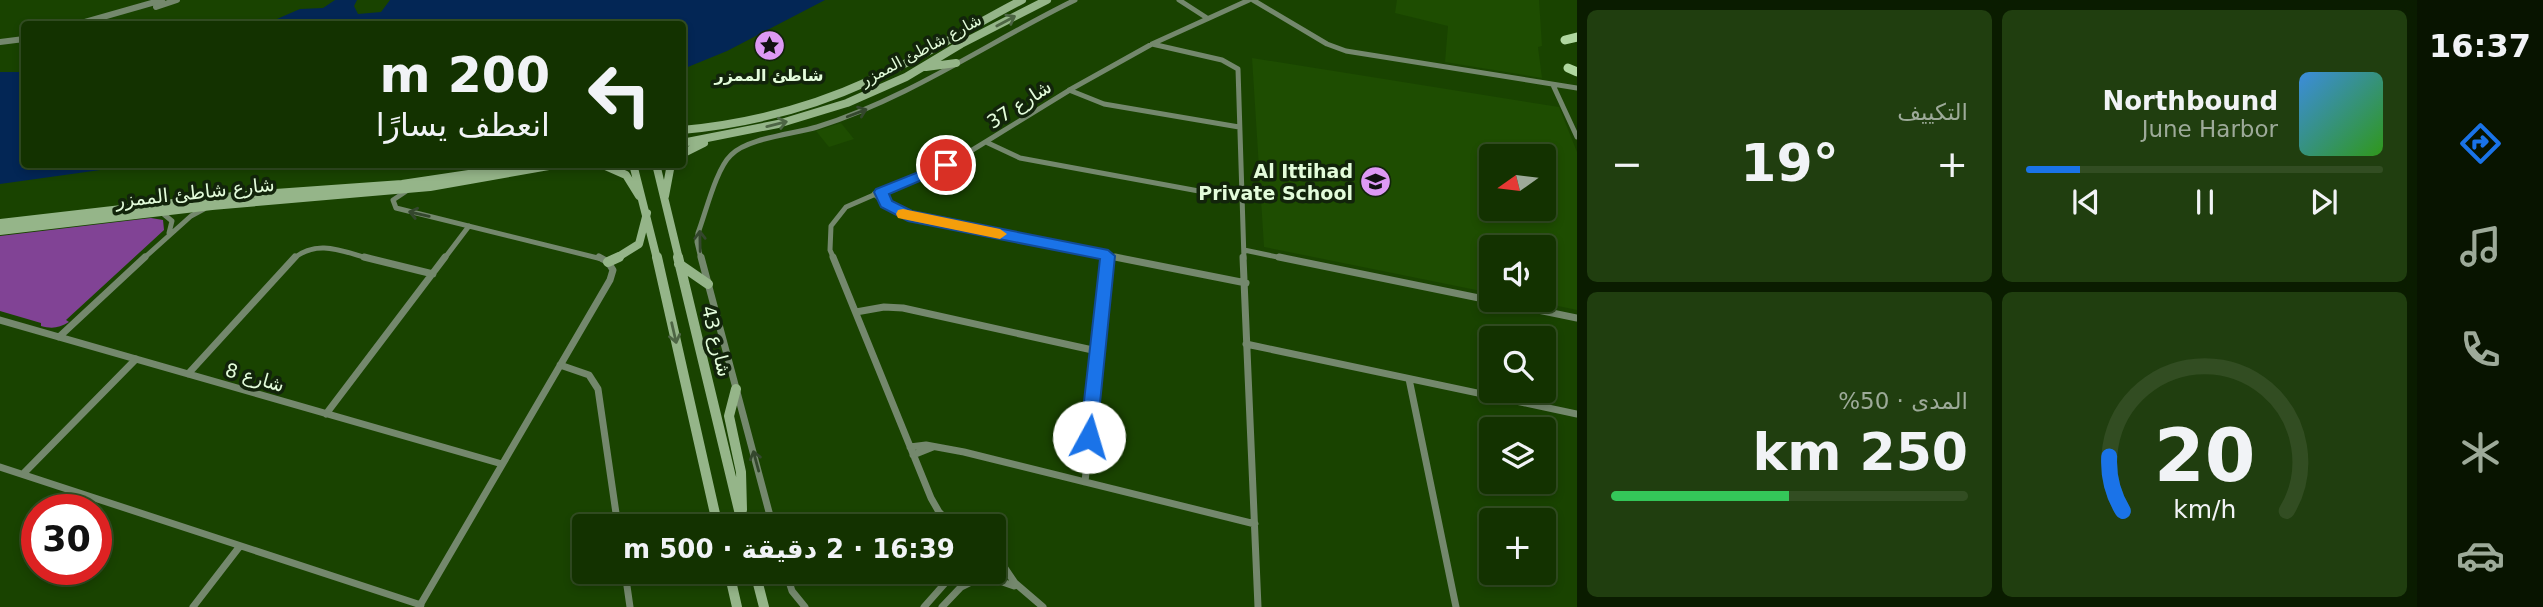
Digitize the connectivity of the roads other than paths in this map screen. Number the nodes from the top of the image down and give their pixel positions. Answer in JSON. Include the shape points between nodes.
{"nodes":[{"id":1,"x":162,"y":0,"type":"edge"},
{"id":2,"x":177,"y":0,"type":"edge"},
{"id":3,"x":1022,"y":0,"type":"edge"},
{"id":4,"x":1047,"y":0,"type":"edge"},
{"id":5,"x":1075,"y":0,"type":"edge"},
{"id":6,"x":1179,"y":0,"type":"edge"},
{"id":7,"x":1249,"y":0,"type":"edge"},
{"id":8,"x":1209,"y":17,"type":"junction"},
{"id":9,"x":88,"y":21,"type":"edge"},
{"id":10,"x":110,"y":21,"type":"edge"},
{"id":11,"x":21,"y":34,"type":"edge"},
{"id":12,"x":0,"y":37,"type":"edge"},
{"id":13,"x":1577,"y":37,"type":"edge"},
{"id":14,"x":21,"y":39,"type":"edge"},
{"id":15,"x":1565,"y":40,"type":"dead end"},
{"id":16,"x":0,"y":42,"type":"edge"},
{"id":17,"x":1154,"y":43,"type":"junction"},
{"id":18,"x":956,"y":63,"type":"junction"},
{"id":19,"x":922,"y":68,"type":"junction"},
{"id":20,"x":1553,"y":85,"type":"junction"},
{"id":21,"x":1577,"y":88,"type":"edge"},
{"id":22,"x":1071,"y":89,"type":"junction"},
{"id":23,"x":1239,"y":127,"type":"junction"},
{"id":24,"x":686,"y":129,"type":"edge"},
{"id":25,"x":740,"y":132,"type":"junction"},
{"id":26,"x":1577,"y":137,"type":"edge"},
{"id":27,"x":686,"y":142,"type":"edge"},
{"id":28,"x":990,"y":142,"type":"junction"},
{"id":29,"x":686,"y":151,"type":"edge"},
{"id":30,"x":504,"y":168,"type":"edge"},
{"id":31,"x":543,"y":168,"type":"edge"},
{"id":32,"x":613,"y":168,"type":"edge"},
{"id":33,"x":634,"y":168,"type":"edge"},
{"id":34,"x":657,"y":168,"type":"edge"},
{"id":35,"x":670,"y":168,"type":"edge"},
{"id":36,"x":408,"y":190,"type":"junction"},
{"id":37,"x":878,"y":193,"type":"junction"},
{"id":38,"x":1242,"y":199,"type":"junction"},
{"id":39,"x":209,"y":206,"type":"junction"},
{"id":40,"x":665,"y":207,"type":"junction"},
{"id":41,"x":646,"y":210,"type":"junction"},
{"id":42,"x":160,"y":212,"type":"junction"},
{"id":43,"x":0,"y":223,"type":"edge"},
{"id":44,"x":469,"y":226,"type":"junction"},
{"id":45,"x":0,"y":231,"type":"edge"},
{"id":46,"x":163,"y":240,"type":"junction"},
{"id":47,"x":1244,"y":250,"type":"junction"},
{"id":48,"x":1108,"y":256,"type":"junction"},
{"id":49,"x":608,"y":261,"type":"junction"},
{"id":50,"x":679,"y":264,"type":"junction"},
{"id":51,"x":433,"y":274,"type":"junction"},
{"id":52,"x":1245,"y":283,"type":"junction"},
{"id":53,"x":708,"y":284,"type":"junction"},
{"id":54,"x":856,"y":313,"type":"junction"},
{"id":55,"x":1577,"y":318,"type":"edge"},
{"id":56,"x":0,"y":320,"type":"edge"},
{"id":57,"x":59,"y":337,"type":"junction"},
{"id":58,"x":1246,"y":344,"type":"junction"},
{"id":59,"x":1097,"y":352,"type":"junction"},
{"id":60,"x":136,"y":359,"type":"junction"},
{"id":61,"x":560,"y":365,"type":"junction"},
{"id":62,"x":188,"y":374,"type":"junction"},
{"id":63,"x":1409,"y":379,"type":"junction"},
{"id":64,"x":736,"y":389,"type":"junction"},
{"id":65,"x":326,"y":414,"type":"junction"},
{"id":66,"x":1577,"y":414,"type":"edge"},
{"id":67,"x":910,"y":447,"type":"junction"},
{"id":68,"x":933,"y":447,"type":"junction"},
{"id":69,"x":913,"y":455,"type":"junction"},
{"id":70,"x":502,"y":464,"type":"junction"},
{"id":71,"x":0,"y":467,"type":"edge"},
{"id":72,"x":23,"y":474,"type":"junction"},
{"id":73,"x":1085,"y":482,"type":"junction"},
{"id":74,"x":616,"y":514,"type":"edge"},
{"id":75,"x":715,"y":514,"type":"edge"},
{"id":76,"x":740,"y":514,"type":"edge"},
{"id":77,"x":742,"y":514,"type":"edge"},
{"id":78,"x":770,"y":514,"type":"edge"},
{"id":79,"x":941,"y":514,"type":"edge"},
{"id":80,"x":1255,"y":524,"type":"junction"},
{"id":81,"x":240,"y":546,"type":"junction"},
{"id":82,"x":1006,"y":572,"type":"edge"},
{"id":83,"x":627,"y":584,"type":"edge"},
{"id":84,"x":732,"y":584,"type":"edge"},
{"id":85,"x":758,"y":584,"type":"edge"},
{"id":86,"x":790,"y":584,"type":"edge"},
{"id":87,"x":944,"y":584,"type":"edge"},
{"id":88,"x":968,"y":584,"type":"edge"},
{"id":89,"x":1005,"y":584,"type":"edge"},
{"id":90,"x":1023,"y":590,"type":"junction"},
{"id":91,"x":420,"y":606,"type":"edge"},
{"id":92,"x":193,"y":607,"type":"edge"},
{"id":93,"x":630,"y":607,"type":"edge"},
{"id":94,"x":737,"y":607,"type":"edge"},
{"id":95,"x":764,"y":607,"type":"edge"},
{"id":96,"x":805,"y":607,"type":"edge"},
{"id":97,"x":924,"y":607,"type":"edge"},
{"id":98,"x":942,"y":607,"type":"edge"},
{"id":99,"x":1043,"y":607,"type":"edge"},
{"id":100,"x":1258,"y":607,"type":"edge"},
{"id":101,"x":1456,"y":607,"type":"edge"}],
"edges":[{"from":1,"to":9,"type":"street"},
{"from":2,"to":10,"type":"street"},
{"from":3,"to":24,"type":"main road","name":"شارع شاطئ الممزر","via":[[837,94],[789,109]]},
{"from":19,"to":4,"type":"main road","name":"شارع شاطئ الممزر","one_way":true},
{"from":5,"to":18,"type":"street"},
{"from":6,"to":8,"type":"street"},
{"from":7,"to":8,"type":"street","name":"شارع 37"},
{"from":7,"to":20,"type":"street","via":[[1346,51]]},
{"from":8,"to":17,"type":"street","name":"شارع 37"},
{"from":11,"to":12,"type":"street"},
{"from":13,"to":15,"type":"main road"},
{"from":14,"to":16,"type":"street"},
{"from":17,"to":22,"type":"street","name":"شارع 37"},
{"from":17,"to":23,"type":"street","via":[[1231,67],[1238,81]]},
{"from":18,"to":19,"type":"main road"},
{"from":53,"to":18,"type":"street","one_way":true,"via":[[698,233],[729,156],[745,146],[879,104]]},
{"from":25,"to":19,"type":"main road","name":"شارع شاطئ الممزر","one_way":true,"via":[[831,109]]},
{"from":20,"to":21,"type":"street"},
{"from":20,"to":26,"type":"street"},
{"from":22,"to":23,"type":"street","via":[[1104,104]]},
{"from":22,"to":28,"type":"street","name":"شارع 37"},
{"from":23,"to":38,"type":"street"},
{"from":25,"to":27,"type":"main road","name":"شارع شاطئ الممزر"},
{"from":25,"to":29,"type":"main road"},
{"from":28,"to":37,"type":"street","name":"شارع 37"},
{"from":28,"to":38,"type":"street","via":[[1020,158]]},
{"from":30,"to":43,"type":"main road","name":"شارع شاطئ الممزر","via":[[402,184],[222,197]]},
{"from":31,"to":36,"type":"main road","name":"شارع شاطئ الممزر"},
{"from":32,"to":41,"type":"main road","via":[[627,176]]},
{"from":33,"to":41,"type":"main road","name":"شارع 43"},
{"from":34,"to":40,"type":"main road","name":"شارع 43"},
{"from":35,"to":40,"type":"main road"},
{"from":36,"to":39,"type":"main road","name":"شارع شاطئ الممزر"},
{"from":44,"to":36,"type":"street","one_way":true,"via":[[396,208],[393,200]]},
{"from":37,"to":48,"type":"street","via":[[886,204],[908,216]]},
{"from":37,"to":54,"type":"street","name":"شارع 37","via":[[840,212],[828,234]]},
{"from":38,"to":47,"type":"street"},
{"from":39,"to":42,"type":"main road","name":"شارع شاطئ الممزر"},
{"from":39,"to":46,"type":"street"},
{"from":40,"to":50,"type":"main road","name":"شارع 43"},
{"from":41,"to":49,"type":"main road","via":[[639,244]]},
{"from":41,"to":75,"type":"main road","name":"شارع 43","one_way":true},
{"from":42,"to":45,"type":"main road","name":"شارع شاطئ الممزر"},
{"from":42,"to":46,"type":"street","via":[[173,221]]},
{"from":44,"to":49,"type":"street"},
{"from":44,"to":51,"type":"street"},
{"from":46,"to":57,"type":"street"},
{"from":47,"to":52,"type":"street"},
{"from":47,"to":55,"type":"street"},
{"from":48,"to":52,"type":"street"},
{"from":48,"to":59,"type":"street"},
{"from":49,"to":61,"type":"street","via":[[612,275]]},
{"from":50,"to":53,"type":"main road"},
{"from":50,"to":76,"type":"main road","name":"شارع 43"},
{"from":51,"to":62,"type":"street","via":[[319,246],[306,249]]},
{"from":51,"to":65,"type":"street"},
{"from":52,"to":58,"type":"street"},
{"from":53,"to":64,"type":"street"},
{"from":54,"to":59,"type":"street","via":[[903,308]]},
{"from":54,"to":67,"type":"street","name":"شارع 37"},
{"from":56,"to":57,"type":"street","name":"شارع 8"},
{"from":57,"to":60,"type":"street","name":"شارع 8"},
{"from":58,"to":63,"type":"street"},
{"from":58,"to":80,"type":"street"},
{"from":59,"to":73,"type":"street"},
{"from":60,"to":62,"type":"street","name":"شارع 8"},
{"from":60,"to":72,"type":"street"},
{"from":61,"to":70,"type":"street"},
{"from":61,"to":74,"type":"street","via":[[589,375],[598,389]]},
{"from":62,"to":65,"type":"street","name":"شارع 8"},
{"from":63,"to":66,"type":"street"},
{"from":63,"to":101,"type":"street"},
{"from":64,"to":77,"type":"main road","via":[[729,416]]},
{"from":78,"to":64,"type":"street","one_way":true},
{"from":65,"to":70,"type":"street","name":"شارع 8"},
{"from":67,"to":68,"type":"street"},
{"from":67,"to":69,"type":"street","name":"شارع 37"},
{"from":68,"to":69,"type":"street"},
{"from":68,"to":73,"type":"street"},
{"from":69,"to":79,"type":"street","name":"شارع 37"},
{"from":70,"to":91,"type":"street"},
{"from":71,"to":72,"type":"street"},
{"from":72,"to":81,"type":"street"},
{"from":73,"to":80,"type":"street"},
{"from":80,"to":100,"type":"street"},
{"from":81,"to":91,"type":"street"},
{"from":81,"to":92,"type":"street"},
{"from":82,"to":90,"type":"street"},
{"from":83,"to":93,"type":"street"},
{"from":84,"to":94,"type":"main road"},
{"from":85,"to":95,"type":"main road"},
{"from":86,"to":96,"type":"street"},
{"from":87,"to":97,"type":"street"},
{"from":88,"to":98,"type":"street"},
{"from":89,"to":90,"type":"street"},
{"from":90,"to":99,"type":"street"}]}
